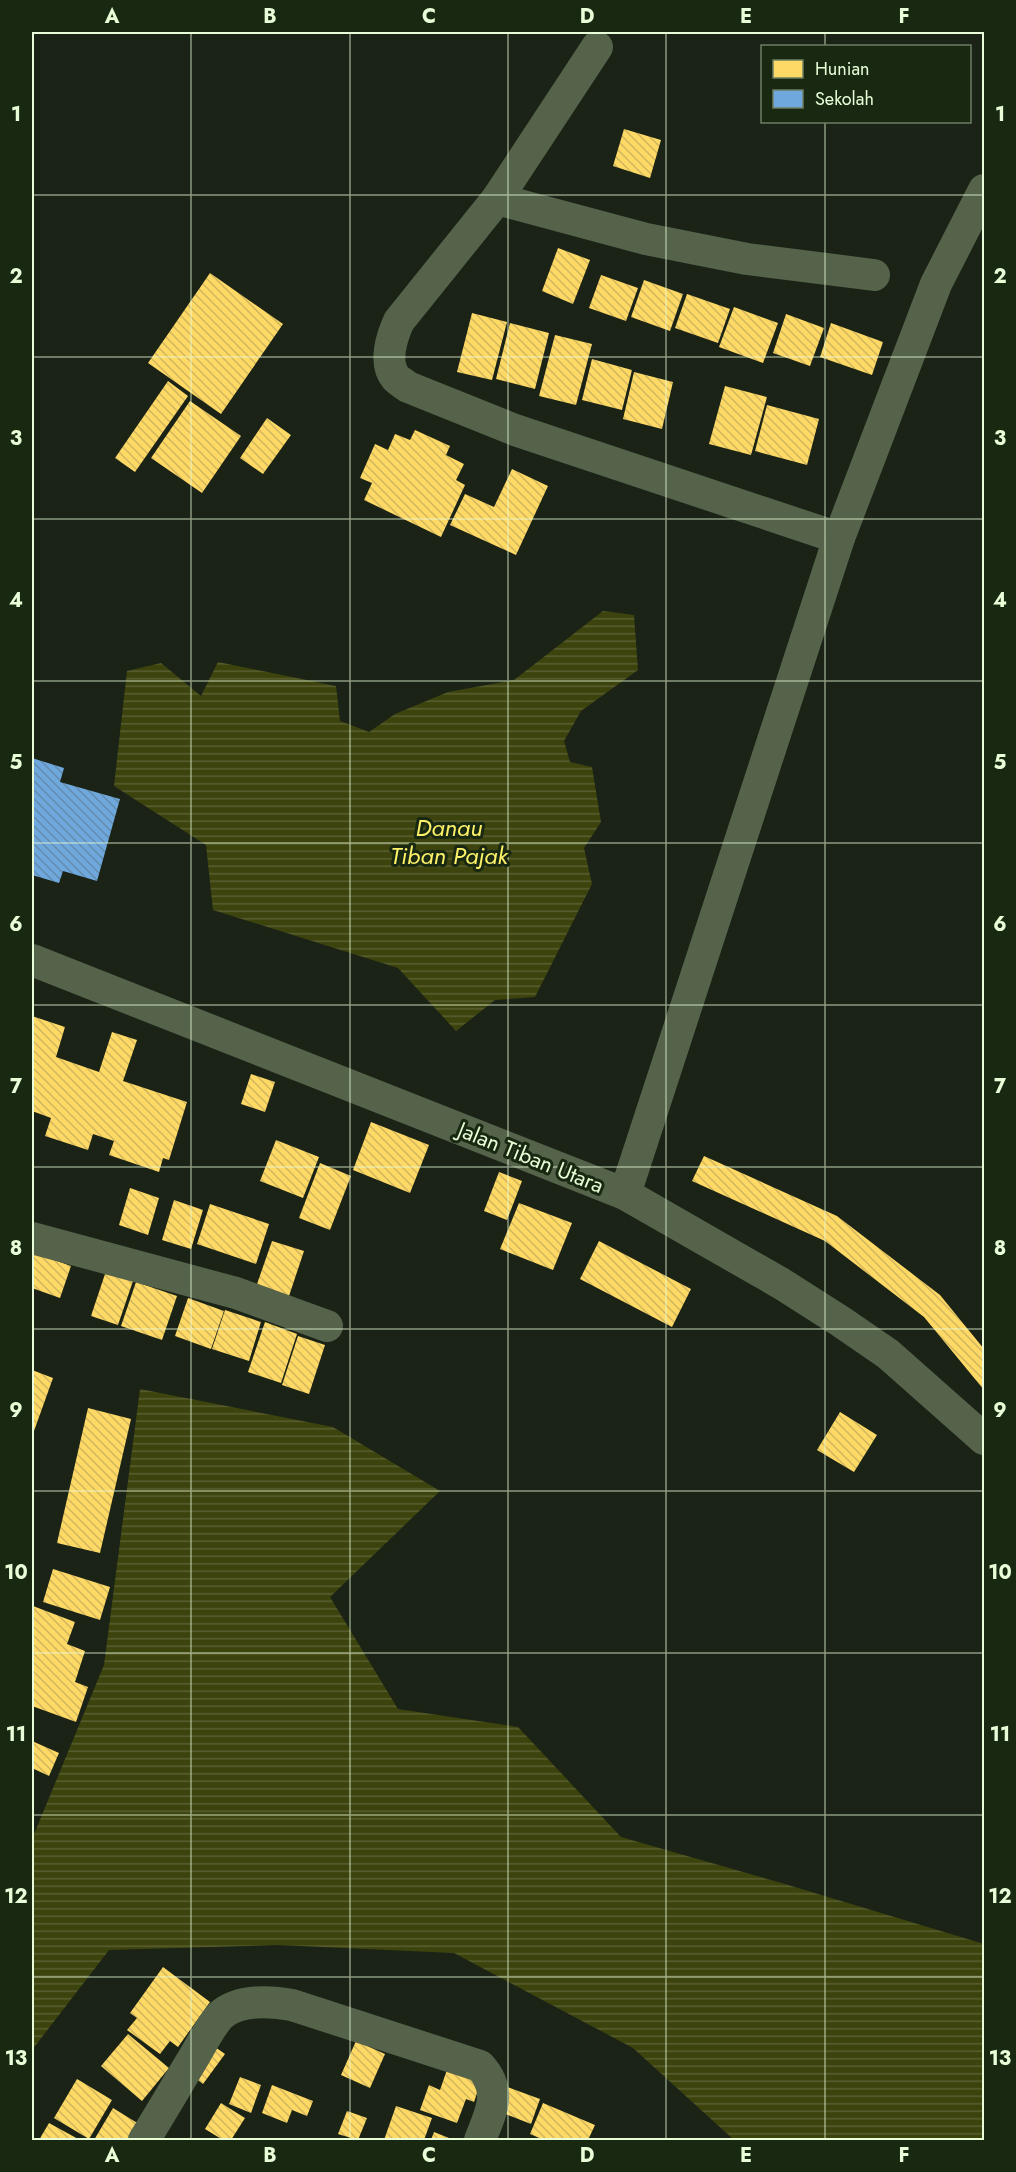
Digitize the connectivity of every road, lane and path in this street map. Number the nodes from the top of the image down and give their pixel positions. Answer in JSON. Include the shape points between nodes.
{"nodes":[{"id":1,"x":597,"y":47,"type":"dead end"},
{"id":2,"x":984,"y":190,"type":"edge"},
{"id":3,"x":497,"y":199,"type":"junction"},
{"id":4,"x":874,"y":275,"type":"dead end"},
{"id":5,"x":839,"y":538,"type":"junction"},
{"id":6,"x":32,"y":960,"type":"edge"},
{"id":7,"x":625,"y":1194,"type":"junction"},
{"id":8,"x":32,"y":1238,"type":"edge"},
{"id":9,"x":327,"y":1326,"type":"dead end"},
{"id":10,"x":984,"y":1439,"type":"edge"},
{"id":11,"x":144,"y":2140,"type":"edge"},
{"id":12,"x":480,"y":2140,"type":"edge"}],
"edges":[{"from":1,"to":3,"type":"street"},
{"from":2,"to":5,"type":"street","via":[[936,284]]},
{"from":3,"to":4,"type":"street","via":[[646,240],[747,259]]},
{"from":3,"to":5,"type":"street","via":[[399,321],[390,351],[394,376],[408,387],[515,430]]},
{"from":5,"to":7,"type":"street"},
{"from":6,"to":7,"type":"street","name":"Jalan Tiban Utara"},
{"from":7,"to":10,"type":"street","name":"Jalan Tiban Utara","via":[[840,1321],[888,1354]]},
{"from":8,"to":9,"type":"street","via":[[236,1293]]},
{"from":11,"to":12,"type":"street","via":[[222,2014],[255,2003],[292,2005],[480,2066],[489,2076],[494,2092],[493,2107]]}]}
